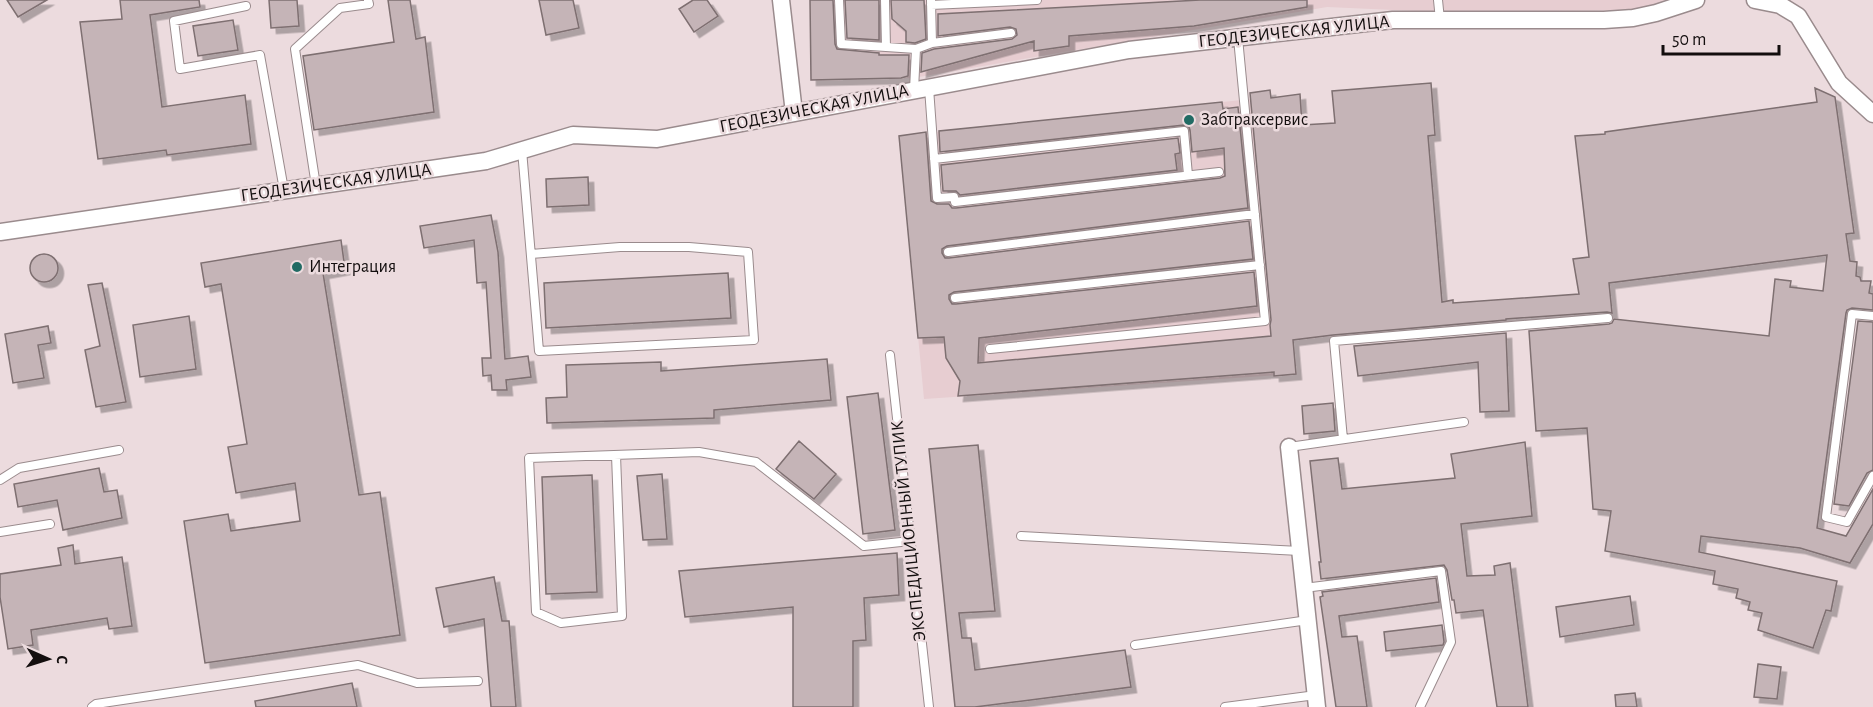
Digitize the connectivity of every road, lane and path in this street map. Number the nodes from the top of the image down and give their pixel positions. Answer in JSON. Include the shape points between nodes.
{"nodes":[{"id":1,"x":368,"y":0,"type":"edge"},
{"id":2,"x":781,"y":0,"type":"edge"},
{"id":3,"x":839,"y":0,"type":"edge"},
{"id":4,"x":885,"y":0,"type":"edge"},
{"id":5,"x":1023,"y":0,"type":"edge"},
{"id":6,"x":1037,"y":0,"type":"edge"},
{"id":7,"x":1438,"y":0,"type":"edge"},
{"id":8,"x":1696,"y":0,"type":"edge"},
{"id":9,"x":1755,"y":0,"type":"edge"},
{"id":10,"x":980,"y":1,"type":"edge"},
{"id":11,"x":931,"y":3,"type":"edge"},
{"id":12,"x":246,"y":6,"type":"dead end"},
{"id":13,"x":1440,"y":20,"type":"junction"},
{"id":14,"x":1011,"y":33,"type":"dead end"},
{"id":15,"x":1238,"y":38,"type":"junction"},
{"id":16,"x":932,"y":43,"type":"junction"},
{"id":17,"x":886,"y":47,"type":"junction"},
{"id":18,"x":916,"y":49,"type":"junction"},
{"id":19,"x":921,"y":89,"type":"junction"},
{"id":20,"x":794,"y":113,"type":"junction"},
{"id":21,"x":1873,"y":114,"type":"edge"},
{"id":22,"x":522,"y":150,"type":"junction"},
{"id":23,"x":934,"y":159,"type":"junction"},
{"id":24,"x":1219,"y":172,"type":"dead end"},
{"id":25,"x":1188,"y":175,"type":"junction"},
{"id":26,"x":316,"y":186,"type":"junction"},
{"id":27,"x":284,"y":190,"type":"junction"},
{"id":28,"x":1255,"y":214,"type":"junction"},
{"id":29,"x":0,"y":232,"type":"edge"},
{"id":30,"x":948,"y":252,"type":"dead end"},
{"id":31,"x":531,"y":254,"type":"junction"},
{"id":32,"x":1260,"y":265,"type":"junction"},
{"id":33,"x":955,"y":298,"type":"dead end"},
{"id":34,"x":1873,"y":316,"type":"edge"},
{"id":35,"x":1608,"y":318,"type":"dead end"},
{"id":36,"x":990,"y":349,"type":"dead end"},
{"id":37,"x":890,"y":355,"type":"dead end"},
{"id":38,"x":1464,"y":422,"type":"dead end"},
{"id":39,"x":1343,"y":439,"type":"junction"},
{"id":40,"x":1288,"y":447,"type":"joint"},
{"id":41,"x":119,"y":450,"type":"dead end"},
{"id":42,"x":616,"y":455,"type":"junction"},
{"id":43,"x":1873,"y":476,"type":"edge"},
{"id":44,"x":0,"y":480,"type":"edge"},
{"id":45,"x":50,"y":524,"type":"dead end"},
{"id":46,"x":0,"y":532,"type":"edge"},
{"id":47,"x":1021,"y":536,"type":"dead end"},
{"id":48,"x":910,"y":541,"type":"junction"},
{"id":49,"x":1300,"y":550,"type":"junction"},
{"id":50,"x":1304,"y":588,"type":"junction"},
{"id":51,"x":1308,"y":620,"type":"junction"},
{"id":52,"x":1135,"y":645,"type":"dead end"},
{"id":53,"x":478,"y":681,"type":"dead end"},
{"id":54,"x":1316,"y":701,"type":"edge"},
{"id":55,"x":92,"y":707,"type":"edge"},
{"id":56,"x":929,"y":707,"type":"edge"},
{"id":57,"x":1225,"y":707,"type":"edge"},
{"id":58,"x":1420,"y":707,"type":"edge"}],
"edges":[{"from":1,"to":26,"type":"lane","via":[[369,4],[340,8],[295,49]]},
{"from":2,"to":20,"type":"street"},
{"from":3,"to":17,"type":"lane","via":[[841,44]]},
{"from":4,"to":17,"type":"lane"},
{"from":5,"to":6,"type":"lane"},
{"from":5,"to":10,"type":"lane"},
{"from":7,"to":13,"type":"lane"},
{"from":8,"to":13,"type":"street","name":"ГЕОДЕЗИЧЕСКАЯ УЛИЦА","via":[[1633,18]]},
{"from":9,"to":21,"type":"street","via":[[1780,4],[1798,16],[1839,83]]},
{"from":10,"to":11,"type":"lane"},
{"from":11,"to":16,"type":"lane"},
{"from":12,"to":27,"type":"lane","via":[[174,21],[180,69],[260,55]]},
{"from":13,"to":15,"type":"street","name":"ГЕОДЕЗИЧЕСКАЯ УЛИЦА","via":[[1393,20]]},
{"from":14,"to":16,"type":"lane"},
{"from":15,"to":19,"type":"street","name":"ГЕОДЕЗИЧЕСКАЯ УЛИЦА","via":[[1128,50]]},
{"from":15,"to":28,"type":"lane"},
{"from":16,"to":18,"type":"lane"},
{"from":17,"to":18,"type":"lane"},
{"from":18,"to":19,"type":"lane","via":[[913,78]]},
{"from":19,"to":20,"type":"street","name":"ГЕОДЕЗИЧЕСКАЯ УЛИЦА"},
{"from":19,"to":23,"type":"lane"},
{"from":20,"to":22,"type":"street","name":"ГЕОДЕЗИЧЕСКАЯ УЛИЦА","via":[[657,139],[573,135]]},
{"from":22,"to":26,"type":"street","name":"ГЕОДЕЗИЧЕСКАЯ УЛИЦА","via":[[486,161]]},
{"from":22,"to":31,"type":"lane"},
{"from":23,"to":25,"type":"lane","via":[[1184,131]]},
{"from":23,"to":25,"type":"lane","via":[[937,198],[954,197],[955,202]]},
{"from":24,"to":25,"type":"lane"},
{"from":26,"to":27,"type":"street","name":"ГЕОДЕЗИЧЕСКАЯ УЛИЦА"},
{"from":27,"to":29,"type":"street","name":"ГЕОДЕЗИЧЕСКАЯ УЛИЦА"},
{"from":28,"to":30,"type":"lane"},
{"from":28,"to":32,"type":"lane"},
{"from":31,"to":31,"type":"lane","via":[[539,351],[754,340],[748,252],[620,247]]},
{"from":32,"to":33,"type":"lane"},
{"from":32,"to":36,"type":"lane","via":[[1265,321]]},
{"from":34,"to":43,"type":"lane","via":[[1852,314],[1826,517],[1847,522]]},
{"from":35,"to":39,"type":"lane","via":[[1334,341]]},
{"from":37,"to":48,"type":"lane","name":"ЭКСПЕДИЦИОННЫЙ ТУПИК"},
{"from":38,"to":39,"type":"lane"},
{"from":39,"to":40,"type":"lane"},
{"from":40,"to":49,"type":"street"},
{"from":41,"to":44,"type":"lane","via":[[19,468]]},
{"from":42,"to":42,"type":"lane","via":[[529,458],[536,612],[561,623],[622,616]]},
{"from":42,"to":48,"type":"lane","via":[[699,452],[756,462],[864,546]]},
{"from":45,"to":46,"type":"lane"},
{"from":47,"to":49,"type":"lane"},
{"from":48,"to":56,"type":"lane","name":"ЭКСПЕДИЦИОННЫЙ ТУПИК"},
{"from":49,"to":50,"type":"street"},
{"from":50,"to":51,"type":"street"},
{"from":50,"to":58,"type":"lane","via":[[1441,571],[1451,642]]},
{"from":51,"to":52,"type":"lane"},
{"from":51,"to":54,"type":"street"},
{"from":53,"to":55,"type":"lane","via":[[417,683],[358,665]]},
{"from":54,"to":57,"type":"lane"}]}
